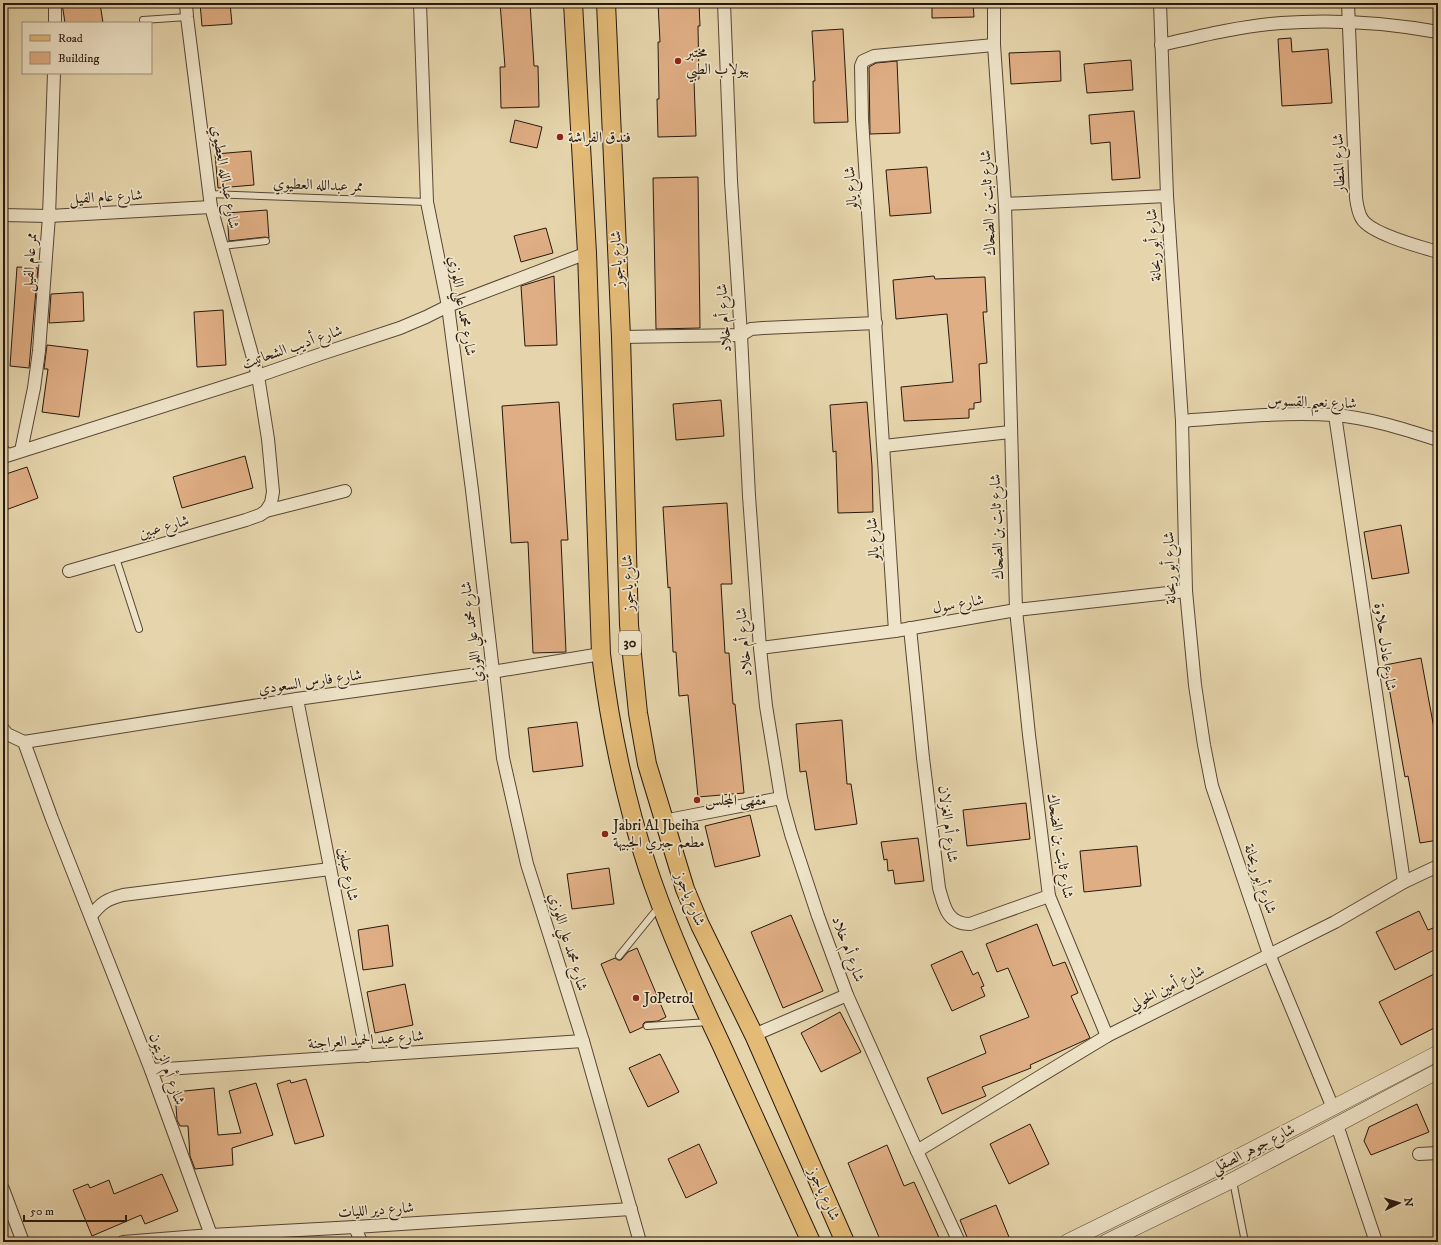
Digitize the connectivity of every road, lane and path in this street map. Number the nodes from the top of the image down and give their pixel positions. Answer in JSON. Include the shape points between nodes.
{"nodes":[{"id":1,"x":55,"y":3,"type":"edge"},
{"id":2,"x":186,"y":3,"type":"edge"},
{"id":3,"x":420,"y":3,"type":"edge"},
{"id":4,"x":573,"y":3,"type":"edge"},
{"id":5,"x":606,"y":3,"type":"edge"},
{"id":6,"x":724,"y":3,"type":"edge"},
{"id":7,"x":994,"y":3,"type":"edge"},
{"id":8,"x":1160,"y":3,"type":"edge"},
{"id":9,"x":1348,"y":3,"type":"edge"},
{"id":10,"x":186,"y":17,"type":"junction"},
{"id":11,"x":143,"y":20,"type":"dead end"},
{"id":12,"x":1349,"y":21,"type":"junction"},
{"id":13,"x":55,"y":22,"type":"edge"},
{"id":14,"x":1438,"y":32,"type":"edge"},
{"id":15,"x":994,"y":45,"type":"junction"},
{"id":16,"x":1161,"y":45,"type":"junction"},
{"id":17,"x":54,"y":74,"type":"edge"},
{"id":18,"x":209,"y":194,"type":"junction"},
{"id":19,"x":1167,"y":196,"type":"junction"},
{"id":20,"x":427,"y":202,"type":"junction"},
{"id":21,"x":1005,"y":204,"type":"junction"},
{"id":22,"x":211,"y":207,"type":"junction"},
{"id":23,"x":3,"y":215,"type":"edge"},
{"id":24,"x":49,"y":216,"type":"junction"},
{"id":25,"x":266,"y":241,"type":"dead end"},
{"id":26,"x":222,"y":246,"type":"junction"},
{"id":27,"x":1438,"y":252,"type":"edge"},
{"id":28,"x":587,"y":253,"type":"junction"},
{"id":29,"x":448,"y":306,"type":"junction"},
{"id":30,"x":876,"y":323,"type":"junction"},
{"id":31,"x":741,"y":334,"type":"junction"},
{"id":32,"x":621,"y":337,"type":"junction"},
{"id":33,"x":258,"y":376,"type":"junction"},
{"id":34,"x":1335,"y":415,"type":"junction"},
{"id":35,"x":1182,"y":421,"type":"junction"},
{"id":36,"x":1010,"y":432,"type":"junction"},
{"id":37,"x":1438,"y":440,"type":"edge"},
{"id":38,"x":884,"y":446,"type":"junction"},
{"id":39,"x":10,"y":452,"type":"edge"},
{"id":40,"x":345,"y":491,"type":"dead end"},
{"id":41,"x":266,"y":511,"type":"junction"},
{"id":42,"x":116,"y":558,"type":"junction"},
{"id":43,"x":69,"y":571,"type":"dead end"},
{"id":44,"x":1186,"y":591,"type":"junction"},
{"id":45,"x":1016,"y":610,"type":"junction"},
{"id":46,"x":910,"y":628,"type":"junction"},
{"id":47,"x":139,"y":629,"type":"dead end"},
{"id":48,"x":895,"y":631,"type":"junction"},
{"id":49,"x":760,"y":648,"type":"junction"},
{"id":50,"x":601,"y":654,"type":"junction"},
{"id":51,"x":492,"y":672,"type":"junction"},
{"id":52,"x":297,"y":699,"type":"junction"},
{"id":53,"x":3,"y":729,"type":"edge"},
{"id":54,"x":24,"y":742,"type":"junction"},
{"id":55,"x":781,"y":798,"type":"junction"},
{"id":56,"x":663,"y":821,"type":"junction"},
{"id":57,"x":1438,"y":866,"type":"edge"},
{"id":58,"x":330,"y":869,"type":"junction"},
{"id":59,"x":1404,"y":882,"type":"junction"},
{"id":60,"x":1049,"y":896,"type":"junction"},
{"id":61,"x":661,"y":905,"type":"junction"},
{"id":62,"x":91,"y":916,"type":"junction"},
{"id":63,"x":1269,"y":954,"type":"junction"},
{"id":64,"x":619,"y":956,"type":"dead end"},
{"id":65,"x":847,"y":995,"type":"junction"},
{"id":66,"x":710,"y":1022,"type":"junction"},
{"id":67,"x":647,"y":1026,"type":"dead end"},
{"id":68,"x":754,"y":1035,"type":"junction"},
{"id":69,"x":1107,"y":1036,"type":"junction"},
{"id":70,"x":583,"y":1041,"type":"junction"},
{"id":71,"x":1438,"y":1053,"type":"edge"},
{"id":72,"x":367,"y":1056,"type":"junction"},
{"id":73,"x":151,"y":1070,"type":"junction"},
{"id":74,"x":1438,"y":1071,"type":"edge"},
{"id":75,"x":1334,"y":1108,"type":"junction"},
{"id":76,"x":1337,"y":1125,"type":"junction"},
{"id":77,"x":917,"y":1151,"type":"junction"},
{"id":78,"x":1438,"y":1153,"type":"edge"},
{"id":79,"x":1419,"y":1154,"type":"dead end"},
{"id":80,"x":1233,"y":1180,"type":"junction"},
{"id":81,"x":3,"y":1189,"type":"edge"},
{"id":82,"x":631,"y":1209,"type":"junction"},
{"id":83,"x":355,"y":1227,"type":"junction"},
{"id":84,"x":211,"y":1235,"type":"junction"},
{"id":85,"x":810,"y":1241,"type":"edge"},
{"id":86,"x":23,"y":1242,"type":"edge"},
{"id":87,"x":123,"y":1242,"type":"edge"},
{"id":88,"x":361,"y":1242,"type":"edge"},
{"id":89,"x":640,"y":1242,"type":"edge"},
{"id":90,"x":845,"y":1242,"type":"edge"},
{"id":91,"x":959,"y":1242,"type":"edge"},
{"id":92,"x":1067,"y":1242,"type":"edge"},
{"id":93,"x":1106,"y":1242,"type":"edge"},
{"id":94,"x":1246,"y":1242,"type":"edge"},
{"id":95,"x":1376,"y":1242,"type":"edge"}],
"edges":[{"from":1,"to":13,"type":"street"},
{"from":2,"to":10,"type":"street","name":"شارع عبدالله العطيوي"},
{"from":3,"to":20,"type":"street","name":"شارع محمد علي اللوزي"},
{"from":4,"to":28,"type":"main road","name":"شارع ياجوز","number":"30"},
{"from":5,"to":32,"type":"main road","name":"شارع ياجوز","number":"30"},
{"from":6,"to":31,"type":"street","name":"شارع أم خلاد","via":[[731,180]]},
{"from":7,"to":15,"type":"street","name":"شارع ثابت بن الضحاك"},
{"from":8,"to":16,"type":"street","name":"شارع أبو ريحانة"},
{"from":9,"to":12,"type":"street","name":"شارع المنطار"},
{"from":10,"to":11,"type":"lane"},
{"from":10,"to":18,"type":"street","name":"شارع عبدالله العطيوي"},
{"from":12,"to":14,"type":"street","via":[[1387,23]]},
{"from":12,"to":16,"type":"street","via":[[1280,23]]},
{"from":12,"to":27,"type":"street","name":"شارع المنطار","via":[[1356,198],[1362,220],[1369,226],[1400,240]]},
{"from":15,"to":21,"type":"street","name":"شارع ثابت بن الضحاك"},
{"from":15,"to":30,"type":"street","name":"شارع يالو","via":[[874,56],[863,61],[862,119]]},
{"from":16,"to":19,"type":"street","name":"شارع أبو ريحانة"},
{"from":17,"to":24,"type":"street","name":"ممر عام الفيل"},
{"from":18,"to":20,"type":"lane","name":"ممر عبدالله العطيوي"},
{"from":18,"to":22,"type":"street","name":"شارع عبدالله العطيوي"},
{"from":19,"to":21,"type":"street"},
{"from":19,"to":35,"type":"street","name":"شارع أبو ريحانة"},
{"from":20,"to":29,"type":"street","name":"شارع محمد علي اللوزي"},
{"from":21,"to":36,"type":"street","name":"شارع ثابت بن الضحاك"},
{"from":22,"to":24,"type":"street","name":"شارع عام الفيل"},
{"from":22,"to":26,"type":"street","name":"شارع عبدالله العطيوي"},
{"from":23,"to":24,"type":"street","name":"شارع عام الفيل"},
{"from":24,"to":39,"type":"street","name":"ممر عام الفيل","via":[[35,381]]},
{"from":25,"to":26,"type":"lane"},
{"from":26,"to":33,"type":"street","name":"شارع عبدالله العطيوي"},
{"from":28,"to":29,"type":"street","name":"شارع أديب الشحاتيت"},
{"from":28,"to":50,"type":"main road","name":"شارع ياجوز","number":"30"},
{"from":29,"to":33,"type":"street","name":"شارع أديب الشحاتيت","via":[[400,328]]},
{"from":29,"to":51,"type":"street","name":"شارع محمد علي اللوزي"},
{"from":30,"to":31,"type":"street","via":[[763,328]]},
{"from":30,"to":38,"type":"street","name":"شارع يالو"},
{"from":31,"to":32,"type":"street"},
{"from":31,"to":49,"type":"street","name":"شارع أم خلاد"},
{"from":32,"to":56,"type":"main road","name":"شارع ياجوز","number":"30","via":[[631,655],[647,764]]},
{"from":33,"to":39,"type":"street","name":"شارع أديب الشحاتيت"},
{"from":33,"to":41,"type":"street","via":[[273,492]]},
{"from":34,"to":35,"type":"street","name":"شارع نعيم القسوس","via":[[1295,414]]},
{"from":34,"to":37,"type":"street","name":"شارع نعيم القسوس","via":[[1367,420]]},
{"from":34,"to":59,"type":"street","name":"شارع عادل حلاوة"},
{"from":35,"to":44,"type":"street","name":"شارع أبو ريحانة"},
{"from":36,"to":38,"type":"street"},
{"from":36,"to":45,"type":"street","name":"شارع ثابت بن الضحاك"},
{"from":38,"to":48,"type":"street","name":"شارع يالو"},
{"from":40,"to":41,"type":"street","name":"شارع عبين"},
{"from":41,"to":42,"type":"street","name":"شارع عبين","via":[[246,520]]},
{"from":42,"to":43,"type":"street","name":"شارع عبين"},
{"from":42,"to":47,"type":"lane"},
{"from":44,"to":45,"type":"street","name":"شارع سول"},
{"from":44,"to":63,"type":"street","name":"شارع أبو ريحانة","via":[[1195,685],[1212,786]]},
{"from":45,"to":46,"type":"street","name":"شارع سول"},
{"from":45,"to":60,"type":"street","name":"شارع ثابت بن الضحاك"},
{"from":46,"to":48,"type":"street","name":"شارع سول"},
{"from":46,"to":60,"type":"street","name":"شارع أم الغزلان","via":[[920,736],[939,888],[949,915],[962,924],[970,924]]},
{"from":48,"to":49,"type":"street","name":"شارع سول"},
{"from":49,"to":55,"type":"street","name":"شارع أم خلاد","via":[[766,706]]},
{"from":50,"to":51,"type":"street","name":"شارع فارس السعودي"},
{"from":50,"to":61,"type":"main road","name":"شارع ياجوز","number":"30","via":[[606,697],[624,786]]},
{"from":51,"to":52,"type":"street","name":"شارع فارس السعودي"},
{"from":51,"to":70,"type":"street","name":"شارع محمد علي اللوزي","via":[[503,758],[516,820],[527,864]]},
{"from":52,"to":54,"type":"street","name":"شارع فارس السعودي"},
{"from":52,"to":58,"type":"street","name":"شارع عبلين"},
{"from":53,"to":54,"type":"street"},
{"from":54,"to":62,"type":"street","name":"شارع أم الزيتون"},
{"from":55,"to":56,"type":"street"},
{"from":55,"to":65,"type":"street","name":"شارع أم خلاد","via":[[813,901]]},
{"from":56,"to":68,"type":"main road","name":"شارع ياجوز","number":"30","via":[[685,889],[700,925]]},
{"from":57,"to":59,"type":"street","name":"شارع أمين الخولي"},
{"from":58,"to":62,"type":"street","via":[[123,895],[100,904]]},
{"from":58,"to":72,"type":"street","name":"شارع عبلين"},
{"from":59,"to":63,"type":"street","name":"شارع أمين الخولي","via":[[1335,922]]},
{"from":60,"to":69,"type":"street","name":"شارع ثابت بن الضحاك"},
{"from":61,"to":64,"type":"lane"},
{"from":61,"to":66,"type":"main road","name":"شارع ياجوز","number":"30"},
{"from":62,"to":73,"type":"street","name":"شارع أم الزيتون"},
{"from":63,"to":69,"type":"street","name":"شارع أمين الخولي"},
{"from":63,"to":75,"type":"street","name":"شارع أبو ريحانة"},
{"from":65,"to":68,"type":"street"},
{"from":65,"to":77,"type":"street","name":"شارع أم خلاد"},
{"from":66,"to":67,"type":"lane"},
{"from":66,"to":85,"type":"main road","name":"شارع ياجوز","number":"30"},
{"from":68,"to":90,"type":"main road","name":"شارع ياجوز","number":"30"},
{"from":69,"to":77,"type":"street","name":"شارع أمين الخولي"},
{"from":70,"to":72,"type":"street","name":"شارع عبد الحميد العراجنة"},
{"from":70,"to":82,"type":"street","name":"شارع محمد علي اللوزي"},
{"from":71,"to":75,"type":"street","name":"شارع جوهر الصقلي"},
{"from":72,"to":73,"type":"street","name":"شارع عبد الحميد العراجنة"},
{"from":73,"to":84,"type":"street","name":"شارع أم الزيتون"},
{"from":74,"to":76,"type":"street","name":"شارع جوهر الصقلي"},
{"from":75,"to":92,"type":"street","name":"شارع جوهر الصقلي"},
{"from":76,"to":80,"type":"street","name":"شارع جوهر الصقلي"},
{"from":76,"to":95,"type":"street"},
{"from":77,"to":91,"type":"street","name":"شارع أم خلاد"},
{"from":78,"to":79,"type":"street"},
{"from":80,"to":93,"type":"street","name":"شارع جوهر الصقلي"},
{"from":80,"to":94,"type":"lane"},
{"from":81,"to":86,"type":"street"},
{"from":82,"to":83,"type":"street","name":"شارع دير الليات"},
{"from":82,"to":89,"type":"street","name":"شارع محمد علي اللوزي"},
{"from":83,"to":84,"type":"street","name":"شارع دير الليات"},
{"from":83,"to":88,"type":"street"},
{"from":84,"to":87,"type":"street","name":"شارع دير الليات"}]}
